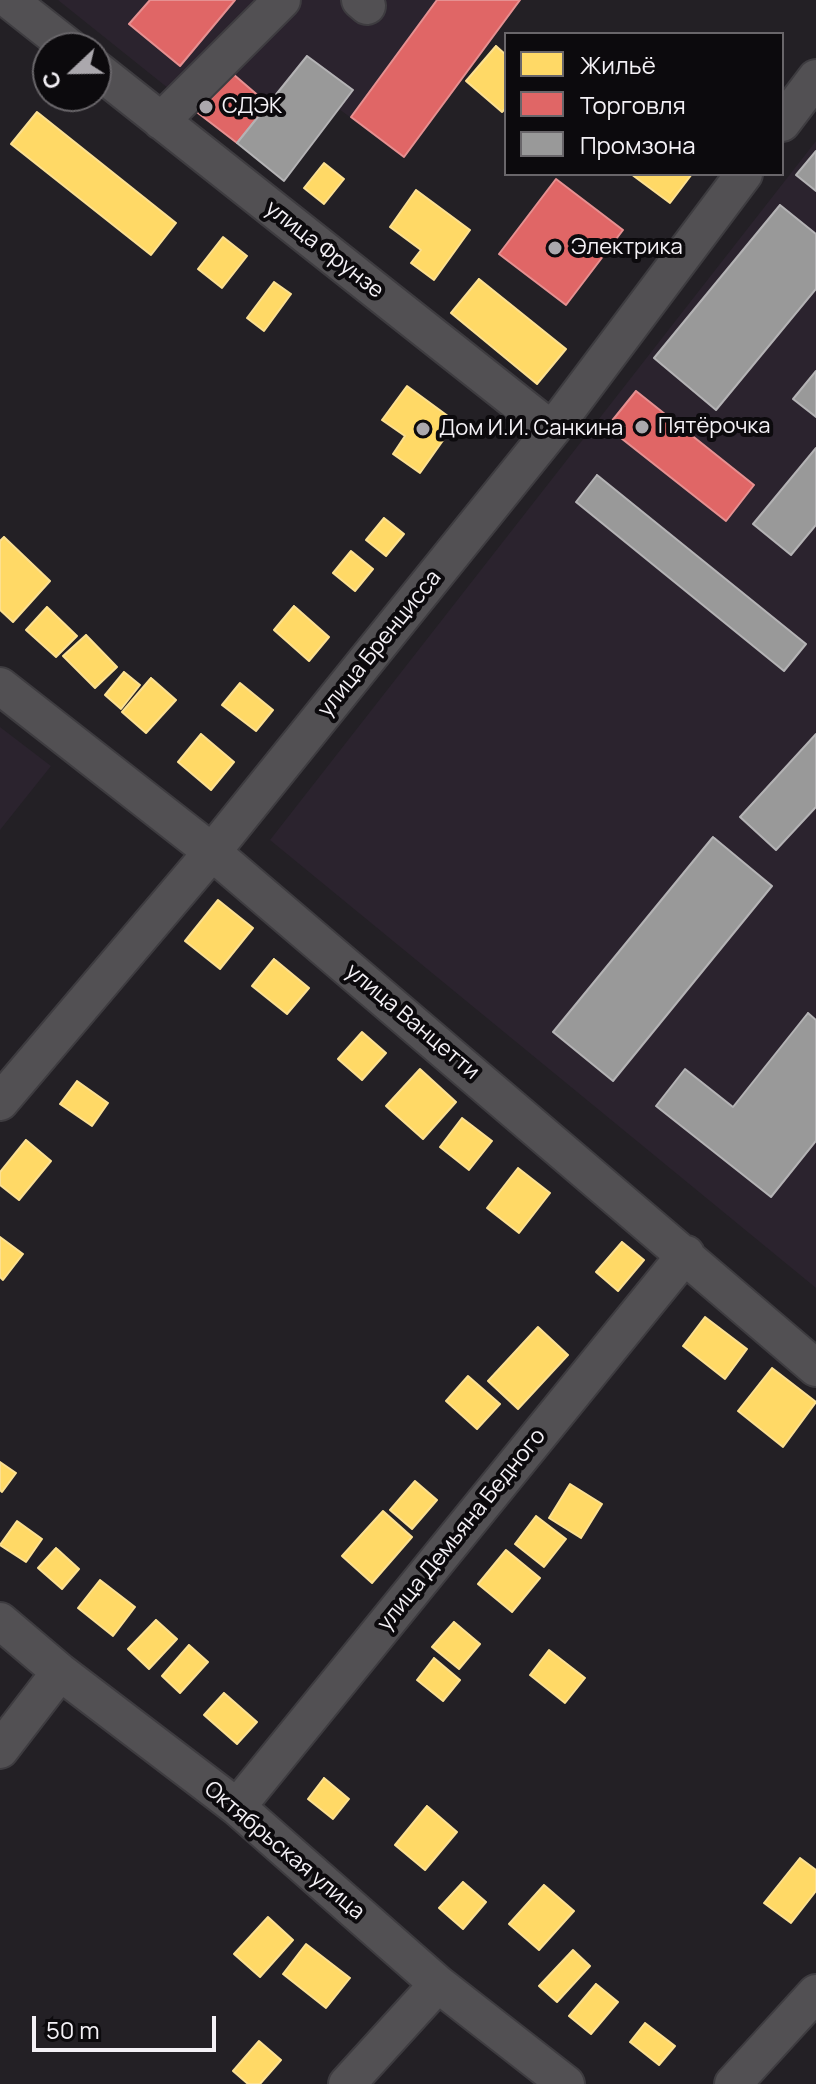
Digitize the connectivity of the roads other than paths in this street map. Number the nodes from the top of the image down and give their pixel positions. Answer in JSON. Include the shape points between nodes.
{"nodes":[{"id":1,"x":9,"y":0,"type":"edge"},
{"id":2,"x":282,"y":0,"type":"edge"},
{"id":3,"x":50,"y":32,"type":"edge"},
{"id":4,"x":816,"y":78,"type":"edge"},
{"id":5,"x":112,"y":82,"type":"edge"},
{"id":6,"x":784,"y":120,"type":"edge"},
{"id":7,"x":161,"y":121,"type":"junction"},
{"id":8,"x":742,"y":176,"type":"edge"},
{"id":9,"x":552,"y":430,"type":"junction"},
{"id":10,"x":0,"y":686,"type":"edge"},
{"id":11,"x":212,"y":852,"type":"junction"},
{"id":12,"x":0,"y":1102,"type":"edge"},
{"id":13,"x":686,"y":1254,"type":"junction"},
{"id":14,"x":816,"y":1368,"type":"edge"},
{"id":15,"x":0,"y":1621,"type":"edge"},
{"id":16,"x":60,"y":1672,"type":"junction"},
{"id":17,"x":0,"y":1750,"type":"edge"},
{"id":18,"x":237,"y":1807,"type":"junction"},
{"id":19,"x":438,"y":1984,"type":"junction"},
{"id":20,"x":816,"y":1993,"type":"edge"},
{"id":21,"x":347,"y":2084,"type":"edge"},
{"id":22,"x":566,"y":2084,"type":"edge"},
{"id":23,"x":733,"y":2084,"type":"edge"}],
"edges":[{"from":1,"to":3,"type":"street"},
{"from":2,"to":7,"type":"street"},
{"from":4,"to":6,"type":"street"},
{"from":5,"to":7,"type":"street","name":"улица Фрунзе"},
{"from":7,"to":9,"type":"street","name":"улица Фрунзе"},
{"from":8,"to":9,"type":"street","name":"улица Бренцисса"},
{"from":9,"to":11,"type":"street","name":"улица Бренцисса"},
{"from":10,"to":11,"type":"street","name":"улица Ванцетти"},
{"from":11,"to":12,"type":"street","name":"улица Бренцисса"},
{"from":11,"to":13,"type":"street","name":"улица Ванцетти"},
{"from":13,"to":14,"type":"street","name":"улица Ванцетти"},
{"from":13,"to":18,"type":"street","name":"улица Демьяна Бедного"},
{"from":15,"to":16,"type":"street","name":"Октябрьская улица"},
{"from":16,"to":17,"type":"street"},
{"from":16,"to":18,"type":"street","name":"Октябрьская улица"},
{"from":18,"to":19,"type":"street","name":"Октябрьская улица"},
{"from":19,"to":21,"type":"street"},
{"from":19,"to":22,"type":"street","name":"Октябрьская улица"},
{"from":20,"to":23,"type":"street"}]}
